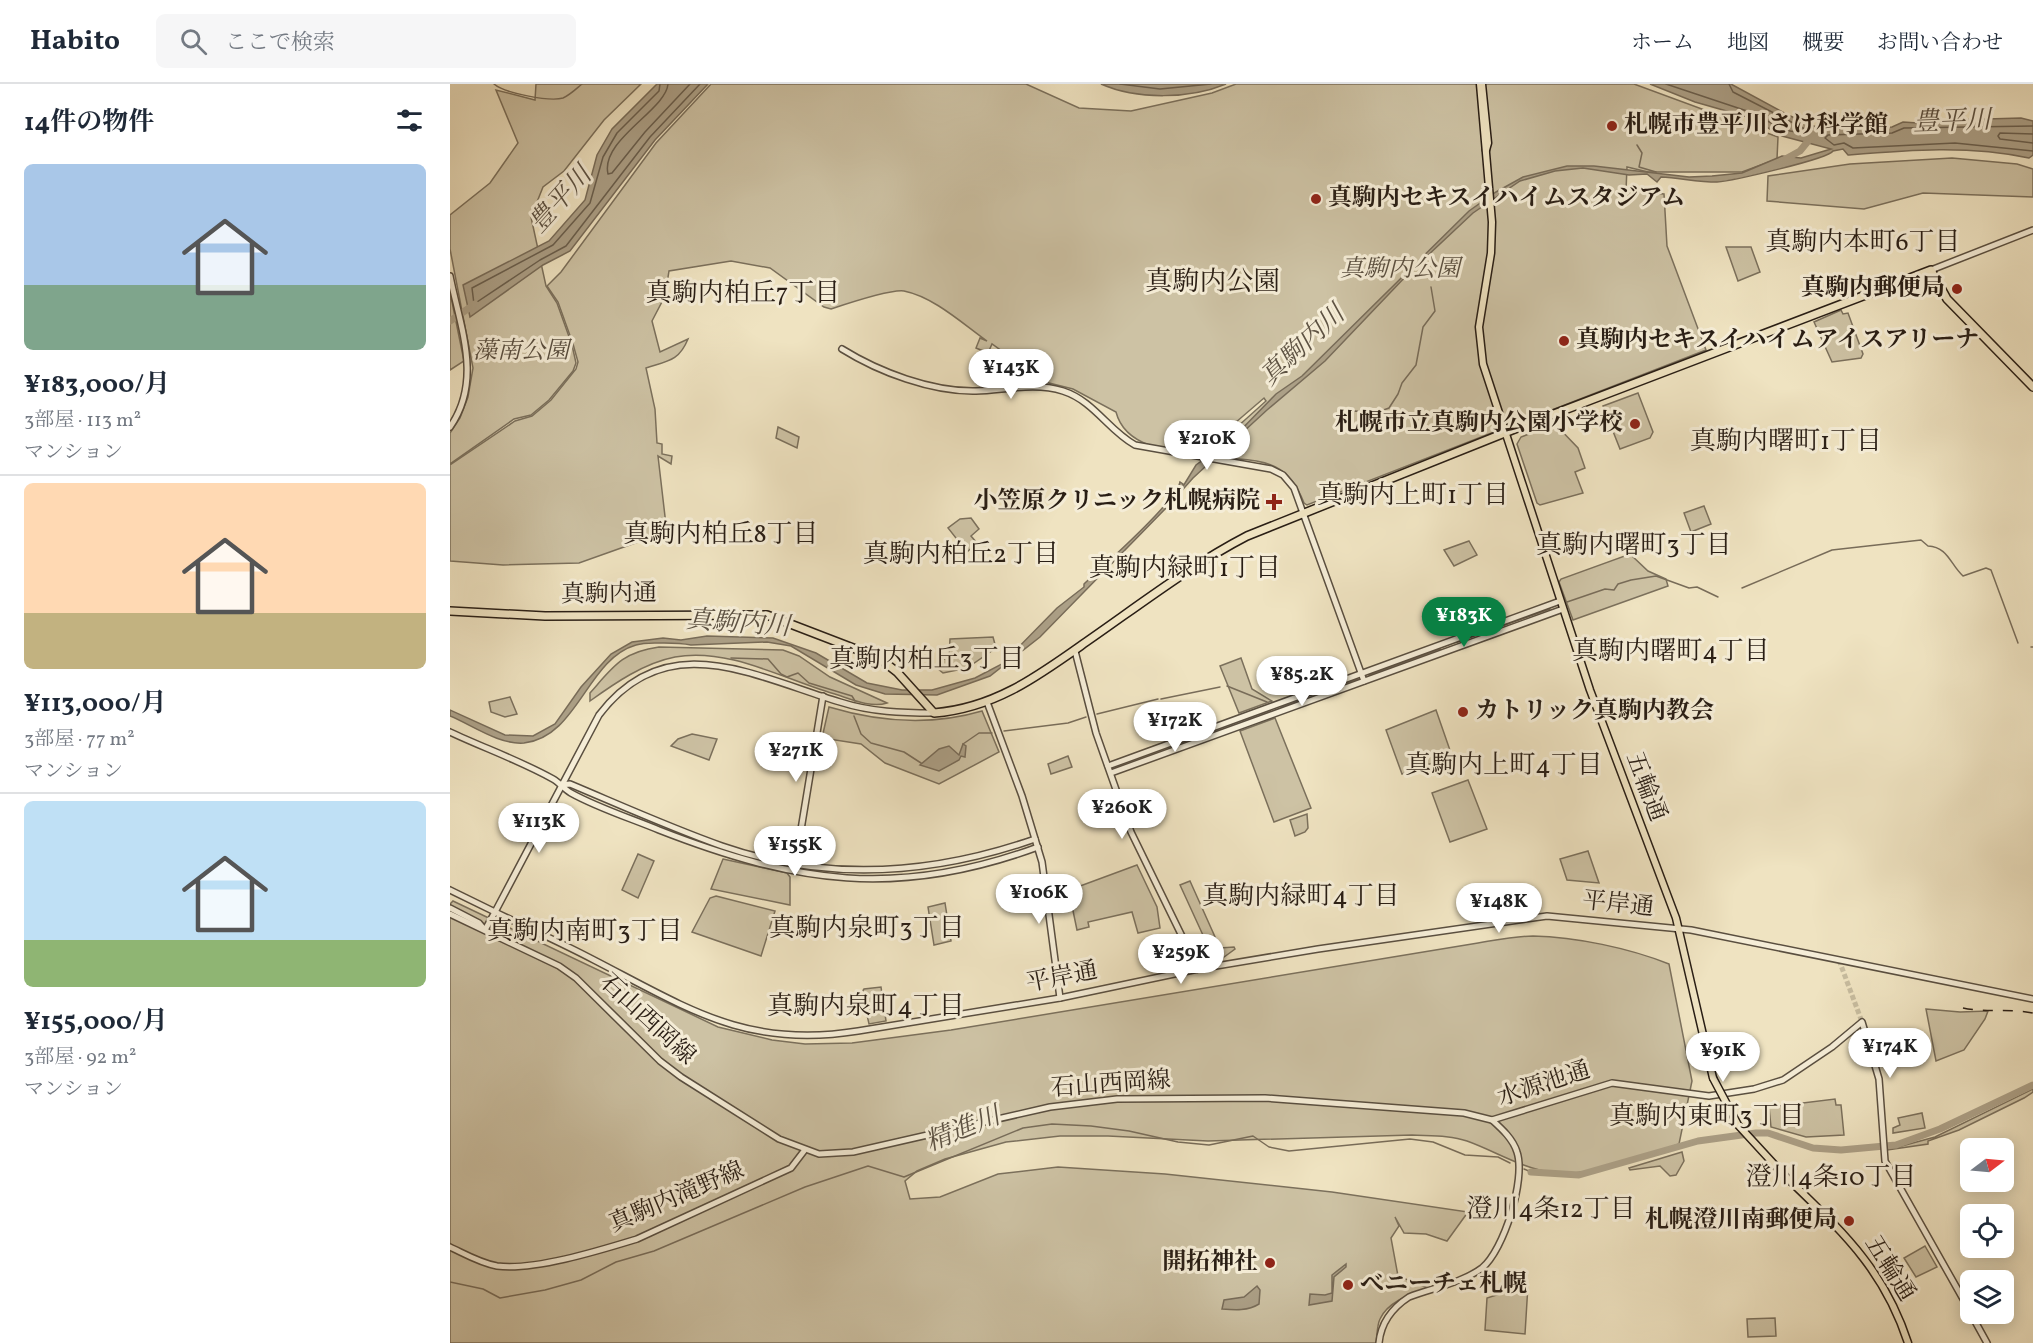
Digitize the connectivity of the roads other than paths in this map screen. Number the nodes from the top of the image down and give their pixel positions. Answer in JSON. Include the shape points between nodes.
{"nodes":[{"id":1,"x":1481,"y":84,"type":"edge"},
{"id":2,"x":2033,"y":230,"type":"edge"},
{"id":3,"x":1930,"y":270,"type":"junction"},
{"id":4,"x":450,"y":276,"type":"edge"},
{"id":5,"x":842,"y":349,"type":"dead end"},
{"id":6,"x":2033,"y":387,"type":"edge"},
{"id":7,"x":450,"y":427,"type":"edge"},
{"id":8,"x":1505,"y":432,"type":"junction"},
{"id":9,"x":1303,"y":513,"type":"junction"},
{"id":10,"x":1560,"y":601,"type":"junction"},
{"id":11,"x":1563,"y":609,"type":"junction"},
{"id":12,"x":450,"y":611,"type":"edge"},
{"id":13,"x":1075,"y":651,"type":"junction"},
{"id":14,"x":1361,"y":673,"type":"junction"},
{"id":15,"x":1364,"y":681,"type":"junction"},
{"id":16,"x":824,"y":696,"type":"junction"},
{"id":17,"x":987,"y":702,"type":"junction"},
{"id":18,"x":934,"y":713,"type":"junction"},
{"id":19,"x":450,"y":732,"type":"edge"},
{"id":20,"x":1108,"y":766,"type":"junction"},
{"id":21,"x":1111,"y":773,"type":"junction"},
{"id":22,"x":561,"y":785,"type":"junction"},
{"id":23,"x":1035,"y":839,"type":"junction"},
{"id":24,"x":1038,"y":847,"type":"junction"},
{"id":25,"x":795,"y":865,"type":"junction"},
{"id":26,"x":794,"y":873,"type":"junction"},
{"id":27,"x":450,"y":890,"type":"edge"},
{"id":28,"x":450,"y":908,"type":"edge"},
{"id":29,"x":495,"y":912,"type":"junction"},
{"id":30,"x":450,"y":914,"type":"edge"},
{"id":31,"x":1678,"y":929,"type":"junction"},
{"id":32,"x":485,"y":930,"type":"junction"},
{"id":33,"x":1198,"y":969,"type":"junction"},
{"id":34,"x":1060,"y":998,"type":"junction"},
{"id":35,"x":2033,"y":999,"type":"edge"},
{"id":36,"x":1492,"y":1120,"type":"junction"},
{"id":37,"x":804,"y":1151,"type":"junction"},
{"id":38,"x":450,"y":1247,"type":"edge"},
{"id":39,"x":1960,"y":1295,"type":"edge"},
{"id":40,"x":1977,"y":1324,"type":"edge"},
{"id":41,"x":1379,"y":1343,"type":"edge"},
{"id":42,"x":1908,"y":1343,"type":"edge"},
{"id":43,"x":1987,"y":1343,"type":"edge"}],
"edges":[{"from":1,"to":8,"type":"main road","name":"五輪通","via":[[1491,253],[1480,313],[1480,347]]},
{"from":2,"to":3,"type":"street"},
{"from":3,"to":6,"type":"highway","via":[[1947,299]]},
{"from":3,"to":8,"type":"highway"},
{"from":4,"to":7,"type":"street","via":[[468,365],[466,389]]},
{"from":5,"to":9,"type":"street","via":[[912,381],[940,388],[1060,390],[1086,402],[1135,445],[1271,470],[1283,476],[1292,485]]},
{"from":8,"to":9,"type":"highway"},
{"from":8,"to":10,"type":"main road","name":"五輪通"},
{"from":9,"to":13,"type":"highway","via":[[1233,543]]},
{"from":9,"to":14,"type":"street"},
{"from":10,"to":11,"type":"main road","name":"五輪通"},
{"from":10,"to":14,"type":"street"},
{"from":11,"to":15,"type":"street"},
{"from":11,"to":31,"type":"main road","name":"五輪通"},
{"from":12,"to":18,"type":"highway","name":"真駒内通","via":[[767,615],[879,658]]},
{"from":13,"to":17,"type":"highway","via":[[1026,684]]},
{"from":13,"to":20,"type":"street"},
{"from":14,"to":15,"type":"street"},
{"from":14,"to":20,"type":"street"},
{"from":15,"to":21,"type":"street"},
{"from":16,"to":18,"type":"street","via":[[868,710]]},
{"from":16,"to":22,"type":"street","via":[[710,663],[662,668],[637,678],[609,702]]},
{"from":16,"to":25,"type":"street"},
{"from":17,"to":18,"type":"highway"},
{"from":17,"to":23,"type":"street"},
{"from":19,"to":22,"type":"street"},
{"from":20,"to":21,"type":"street"},
{"from":21,"to":33,"type":"street","via":[[1131,831]]},
{"from":22,"to":25,"type":"street","via":[[570,784],[723,846]]},
{"from":22,"to":26,"type":"street","via":[[602,807],[720,854]]},
{"from":22,"to":29,"type":"street"},
{"from":23,"to":24,"type":"street"},
{"from":23,"to":25,"type":"street","via":[[967,860],[909,869],[846,870]]},
{"from":24,"to":26,"type":"street","via":[[984,865],[915,877],[852,879]]},
{"from":24,"to":34,"type":"street"},
{"from":25,"to":26,"type":"street"},
{"from":27,"to":29,"type":"street","name":"平岸通"},
{"from":28,"to":32,"type":"street"},
{"from":29,"to":32,"type":"street"},
{"from":29,"to":34,"type":"street","name":"平岸通","via":[[701,1015],[759,1033],[828,1036]]},
{"from":30,"to":32,"type":"street"},
{"from":31,"to":33,"type":"street","name":"平岸通","via":[[1541,916]]},
{"from":31,"to":35,"type":"street","name":"平岸通"},
{"from":31,"to":42,"type":"main road","name":"五輪通","bridge":true,"via":[[1713,1078],[1738,1125],[1846,1234],[1868,1262],[1895,1309]]},
{"from":32,"to":37,"type":"street","name":"石山西岡線","via":[[531,950],[576,978],[681,1077]]},
{"from":33,"to":34,"type":"street","name":"平岸通"},
{"from":36,"to":37,"type":"street","name":"石山西岡線","via":[[1464,1113],[1265,1098],[1117,1099],[1050,1107],[853,1152],[830,1155]]},
{"from":36,"to":39,"type":"street","name":"水源池通","via":[[1612,1083],[1693,1094],[1745,1092],[1783,1080],[1862,1022],[1879,1078],[1884,1151],[1890,1173]]},
{"from":36,"to":41,"type":"street","name":"水源池通","via":[[1505,1132],[1520,1162],[1518,1186],[1499,1246],[1489,1261],[1472,1274],[1400,1302],[1387,1317]]},
{"from":37,"to":38,"type":"street","name":"真駒内滝野線","via":[[791,1168],[638,1239],[514,1267],[480,1261]]},
{"from":40,"to":43,"type":"street"}]}
